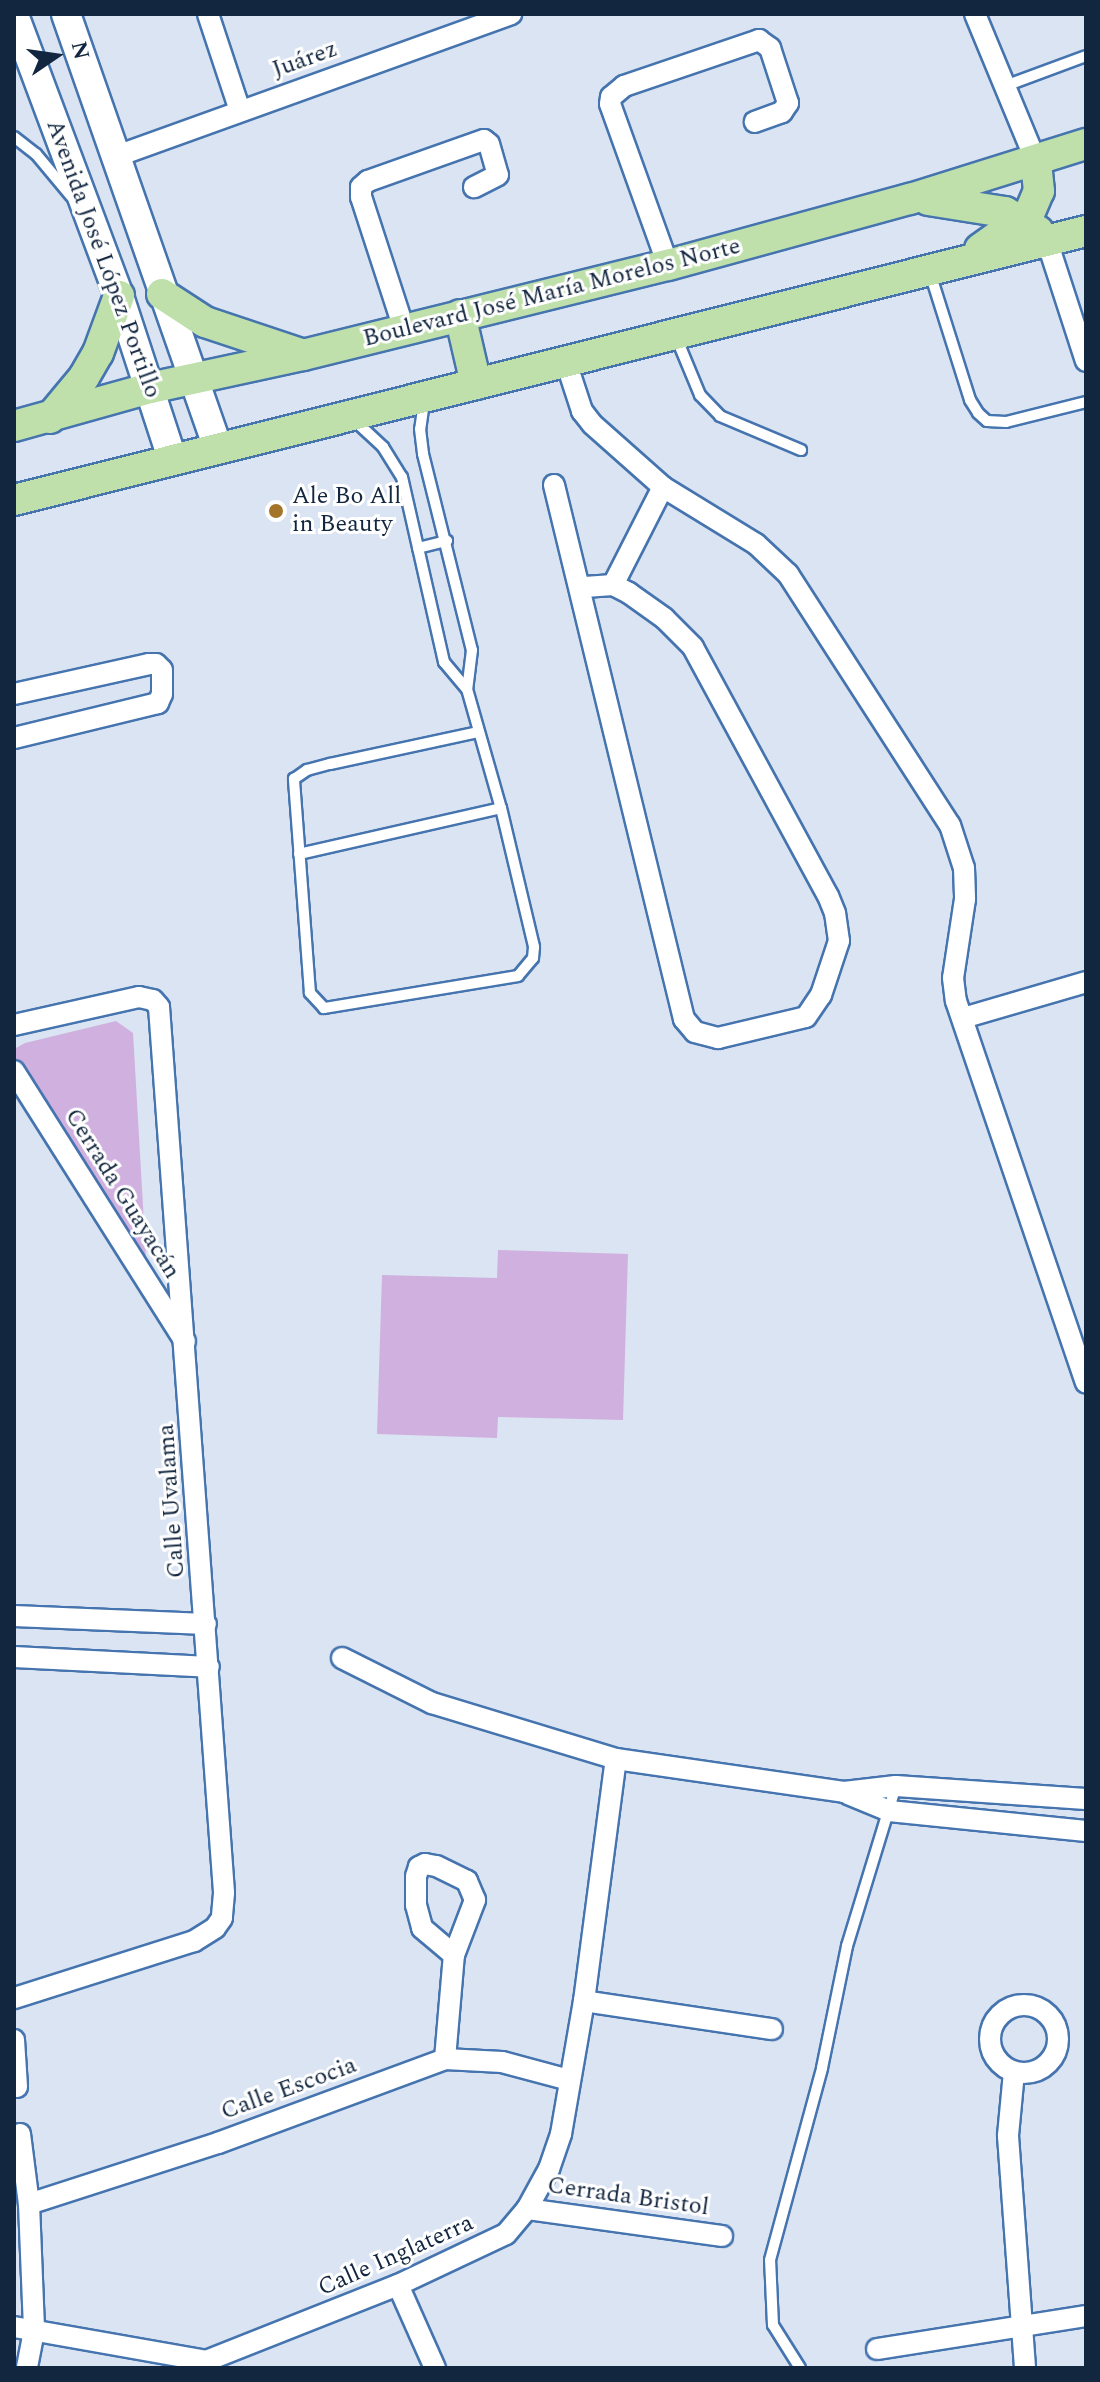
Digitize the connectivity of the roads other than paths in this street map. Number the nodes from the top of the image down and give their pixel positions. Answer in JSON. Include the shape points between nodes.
{"nodes":[{"id":1,"x":66,"y":14,"type":"edge"},
{"id":2,"x":208,"y":14,"type":"edge"},
{"id":3,"x":511,"y":14,"type":"edge"},
{"id":4,"x":975,"y":14,"type":"edge"},
{"id":5,"x":14,"y":15,"type":"edge"},
{"id":6,"x":1086,"y":56,"type":"edge"},
{"id":7,"x":1005,"y":86,"type":"junction"},
{"id":8,"x":240,"y":111,"type":"junction"},
{"id":9,"x":755,"y":122,"type":"dead end"},
{"id":10,"x":14,"y":137,"type":"edge"},
{"id":11,"x":1086,"y":144,"type":"edge"},
{"id":12,"x":117,"y":156,"type":"junction"},
{"id":13,"x":1036,"y":161,"type":"junction"},
{"id":14,"x":474,"y":187,"type":"dead end"},
{"id":15,"x":910,"y":199,"type":"junction"},
{"id":16,"x":85,"y":211,"type":"junction"},
{"id":17,"x":1023,"y":221,"type":"junction"},
{"id":18,"x":1086,"y":231,"type":"edge"},
{"id":19,"x":1047,"y":241,"type":"junction"},
{"id":20,"x":668,"y":265,"type":"junction"},
{"id":21,"x":938,"y":269,"type":"junction"},
{"id":22,"x":162,"y":294,"type":"junction"},
{"id":23,"x":119,"y":296,"type":"junction"},
{"id":24,"x":460,"y":315,"type":"junction"},
{"id":25,"x":404,"y":329,"type":"junction"},
{"id":26,"x":675,"y":335,"type":"junction"},
{"id":27,"x":303,"y":355,"type":"junction"},
{"id":28,"x":1086,"y":361,"type":"edge"},
{"id":29,"x":566,"y":362,"type":"junction"},
{"id":30,"x":194,"y":379,"type":"junction"},
{"id":31,"x":476,"y":384,"type":"junction"},
{"id":32,"x":150,"y":388,"type":"junction"},
{"id":33,"x":425,"y":395,"type":"junction"},
{"id":34,"x":1086,"y":402,"type":"edge"},
{"id":35,"x":349,"y":415,"type":"junction"},
{"id":36,"x":49,"y":418,"type":"junction"},
{"id":37,"x":14,"y":426,"type":"edge"},
{"id":38,"x":217,"y":446,"type":"junction"},
{"id":39,"x":801,"y":450,"type":"dead end"},
{"id":40,"x":172,"y":458,"type":"junction"},
{"id":41,"x":554,"y":485,"type":"dead end"},
{"id":42,"x":669,"y":491,"type":"junction"},
{"id":43,"x":14,"y":500,"type":"edge"},
{"id":44,"x":447,"y":541,"type":"junction"},
{"id":45,"x":418,"y":548,"type":"junction"},
{"id":46,"x":613,"y":585,"type":"junction"},
{"id":47,"x":581,"y":587,"type":"junction"},
{"id":48,"x":467,"y":689,"type":"junction"},
{"id":49,"x":14,"y":694,"type":"edge"},
{"id":50,"x":478,"y":732,"type":"junction"},
{"id":51,"x":14,"y":738,"type":"edge"},
{"id":52,"x":501,"y":808,"type":"junction"},
{"id":53,"x":299,"y":854,"type":"junction"},
{"id":54,"x":1086,"y":982,"type":"edge"},
{"id":55,"x":963,"y":1018,"type":"junction"},
{"id":56,"x":14,"y":1025,"type":"edge"},
{"id":57,"x":14,"y":1071,"type":"edge"},
{"id":58,"x":186,"y":1345,"type":"junction"},
{"id":59,"x":1086,"y":1382,"type":"edge"},
{"id":60,"x":14,"y":1616,"type":"edge"},
{"id":61,"x":206,"y":1624,"type":"junction"},
{"id":62,"x":14,"y":1657,"type":"edge"},
{"id":63,"x":342,"y":1658,"type":"dead end"},
{"id":64,"x":209,"y":1667,"type":"junction"},
{"id":65,"x":616,"y":1759,"type":"junction"},
{"id":66,"x":896,"y":1786,"type":"junction"},
{"id":67,"x":844,"y":1792,"type":"junction"},
{"id":68,"x":1086,"y":1799,"type":"edge"},
{"id":69,"x":889,"y":1811,"type":"junction"},
{"id":70,"x":1086,"y":1831,"type":"edge"},
{"id":71,"x":454,"y":1955,"type":"dead end"},
{"id":72,"x":14,"y":1998,"type":"edge"},
{"id":73,"x":584,"y":2001,"type":"junction"},
{"id":74,"x":772,"y":2029,"type":"dead end"},
{"id":75,"x":14,"y":2040,"type":"edge"},
{"id":76,"x":445,"y":2059,"type":"junction"},
{"id":77,"x":1014,"y":2072,"type":"dead end"},
{"id":78,"x":569,"y":2080,"type":"junction"},
{"id":79,"x":17,"y":2087,"type":"dead end"},
{"id":80,"x":20,"y":2134,"type":"dead end"},
{"id":81,"x":29,"y":2204,"type":"junction"},
{"id":82,"x":527,"y":2209,"type":"junction"},
{"id":83,"x":722,"y":2236,"type":"dead end"},
{"id":84,"x":398,"y":2285,"type":"junction"},
{"id":85,"x":1086,"y":2316,"type":"edge"},
{"id":86,"x":1023,"y":2324,"type":"junction"},
{"id":87,"x":24,"y":2329,"type":"edge"},
{"id":88,"x":877,"y":2349,"type":"dead end"},
{"id":89,"x":207,"y":2365,"type":"edge"},
{"id":90,"x":27,"y":2368,"type":"edge"},
{"id":91,"x":435,"y":2368,"type":"edge"},
{"id":92,"x":800,"y":2368,"type":"edge"},
{"id":93,"x":1025,"y":2368,"type":"edge"}],
"edges":[{"from":1,"to":12,"type":"main road","name":"Avenida José López Portillo"},
{"from":2,"to":8,"type":"street"},
{"from":3,"to":8,"type":"street","name":"Juárez"},
{"from":4,"to":7,"type":"street"},
{"from":5,"to":16,"type":"main road","name":"Avenida José López Portillo"},
{"from":6,"to":7,"type":"lane"},
{"from":7,"to":13,"type":"street"},
{"from":8,"to":12,"type":"street","name":"Juárez"},
{"from":9,"to":20,"type":"street","via":[[782,112],[788,103],[770,48],[759,40],[624,86],[611,97]]},
{"from":10,"to":16,"type":"lane","via":[[36,154]]},
{"from":11,"to":13,"type":"main road","name":"Boulevard José María Morelos Norte"},
{"from":12,"to":22,"type":"main road","name":"Avenida José López Portillo"},
{"from":13,"to":15,"type":"main road","name":"Boulevard José María Morelos Norte"},
{"from":13,"to":17,"type":"main road","via":[[1039,191]]},
{"from":14,"to":25,"type":"street","via":[[498,175],[484,140],[361,187]]},
{"from":15,"to":17,"type":"main road","via":[[981,206]]},
{"from":15,"to":20,"type":"main road","name":"Boulevard José María Morelos Norte"},
{"from":16,"to":23,"type":"main road","name":"Avenida José López Portillo"},
{"from":17,"to":19,"type":"main road"},
{"from":17,"to":21,"type":"main road"},
{"from":18,"to":19,"type":"main road"},
{"from":19,"to":21,"type":"main road"},
{"from":19,"to":28,"type":"street"},
{"from":20,"to":24,"type":"main road","name":"Boulevard José María Morelos Norte"},
{"from":21,"to":26,"type":"main road"},
{"from":21,"to":34,"type":"lane","via":[[970,400],[978,413],[987,421],[1006,422]]},
{"from":22,"to":27,"type":"main road","via":[[215,326]]},
{"from":22,"to":30,"type":"main road","name":"Avenida José López Portillo"},
{"from":23,"to":32,"type":"main road","name":"Avenida José López Portillo"},
{"from":23,"to":36,"type":"main road","via":[[91,365]]},
{"from":24,"to":25,"type":"main road","name":"Boulevard José María Morelos Norte"},
{"from":24,"to":31,"type":"main road"},
{"from":25,"to":27,"type":"main road","name":"Boulevard José María Morelos Norte"},
{"from":26,"to":29,"type":"main road"},
{"from":26,"to":39,"type":"lane","via":[[700,395],[720,416]]},
{"from":27,"to":30,"type":"main road","name":"Boulevard José María Morelos Norte"},
{"from":29,"to":31,"type":"main road"},
{"from":29,"to":42,"type":"street","via":[[582,411],[592,424]]},
{"from":30,"to":32,"type":"main road","name":"Boulevard José María Morelos Norte"},
{"from":30,"to":38,"type":"main road","name":"Avenida José López Portillo"},
{"from":31,"to":33,"type":"main road"},
{"from":32,"to":36,"type":"main road","name":"Boulevard José María Morelos Norte"},
{"from":32,"to":40,"type":"main road","name":"Avenida José López Portillo"},
{"from":33,"to":35,"type":"main road"},
{"from":33,"to":44,"type":"lane","via":[[423,454]]},
{"from":35,"to":38,"type":"main road"},
{"from":35,"to":45,"type":"lane","via":[[383,447],[402,477]]},
{"from":36,"to":37,"type":"main road","name":"Boulevard José María Morelos Norte"},
{"from":38,"to":40,"type":"main road"},
{"from":40,"to":43,"type":"main road"},
{"from":41,"to":47,"type":"street"},
{"from":42,"to":46,"type":"street","via":[[645,540],[636,544]]},
{"from":42,"to":55,"type":"street","via":[[756,544],[788,574],[950,825],[964,868],[965,899],[953,978]]},
{"from":44,"to":45,"type":"lane"},
{"from":44,"to":48,"type":"lane","via":[[472,650]]},
{"from":45,"to":48,"type":"lane","via":[[444,662]]},
{"from":46,"to":47,"type":"street"},
{"from":46,"to":47,"type":"street","via":[[664,618],[693,647],[832,904],[839,941],[821,995],[806,1017],[718,1038],[695,1032],[684,1019]]},
{"from":48,"to":50,"type":"lane"},
{"from":49,"to":51,"type":"street","via":[[149,664],[162,670],[158,703]]},
{"from":50,"to":52,"type":"lane"},
{"from":50,"to":53,"type":"lane","via":[[307,770],[294,779]]},
{"from":52,"to":53,"type":"lane"},
{"from":52,"to":53,"type":"lane","via":[[534,947],[533,958],[518,976],[324,1008],[310,993]]},
{"from":54,"to":55,"type":"street"},
{"from":55,"to":59,"type":"street"},
{"from":56,"to":58,"type":"street","name":"Calle Uvalama","via":[[139,997],[159,1007]]},
{"from":57,"to":58,"type":"street","name":"Cerrada Guayacán"},
{"from":58,"to":61,"type":"street","name":"Calle Uvalama"},
{"from":60,"to":61,"type":"street"},
{"from":61,"to":64,"type":"street","name":"Calle Uvalama"},
{"from":62,"to":64,"type":"street"},
{"from":63,"to":65,"type":"street","via":[[432,1703]]},
{"from":64,"to":72,"type":"street","name":"Calle Uvalama","via":[[222,1918],[194,1941]]},
{"from":65,"to":67,"type":"street"},
{"from":65,"to":73,"type":"street","name":"Calle Inglaterra"},
{"from":66,"to":67,"type":"street"},
{"from":66,"to":68,"type":"street"},
{"from":66,"to":69,"type":"lane"},
{"from":67,"to":69,"type":"street"},
{"from":69,"to":70,"type":"street"},
{"from":69,"to":92,"type":"lane","via":[[847,1946],[822,2068],[770,2260],[773,2325]]},
{"from":71,"to":76,"type":"street"},
{"from":73,"to":74,"type":"street"},
{"from":73,"to":78,"type":"street","name":"Calle Inglaterra"},
{"from":75,"to":79,"type":"street"},
{"from":76,"to":78,"type":"street","name":"Calle Escocia","via":[[502,2062]]},
{"from":76,"to":81,"type":"street","name":"Calle Escocia","via":[[218,2143]]},
{"from":77,"to":86,"type":"street","via":[[1008,2136]]},
{"from":78,"to":82,"type":"street","name":"Calle Inglaterra","via":[[561,2134]]},
{"from":80,"to":81,"type":"street"},
{"from":81,"to":87,"type":"street"},
{"from":82,"to":83,"type":"street","name":"Cerrada Bristol"},
{"from":82,"to":84,"type":"street","name":"Calle Inglaterra","via":[[490,2244]]},
{"from":84,"to":89,"type":"street","name":"Calle Inglaterra"},
{"from":84,"to":91,"type":"street"},
{"from":85,"to":86,"type":"street"},
{"from":86,"to":88,"type":"street"},
{"from":86,"to":93,"type":"street"},
{"from":87,"to":89,"type":"street","name":"Calle Inglaterra"},
{"from":87,"to":90,"type":"street"}]}
